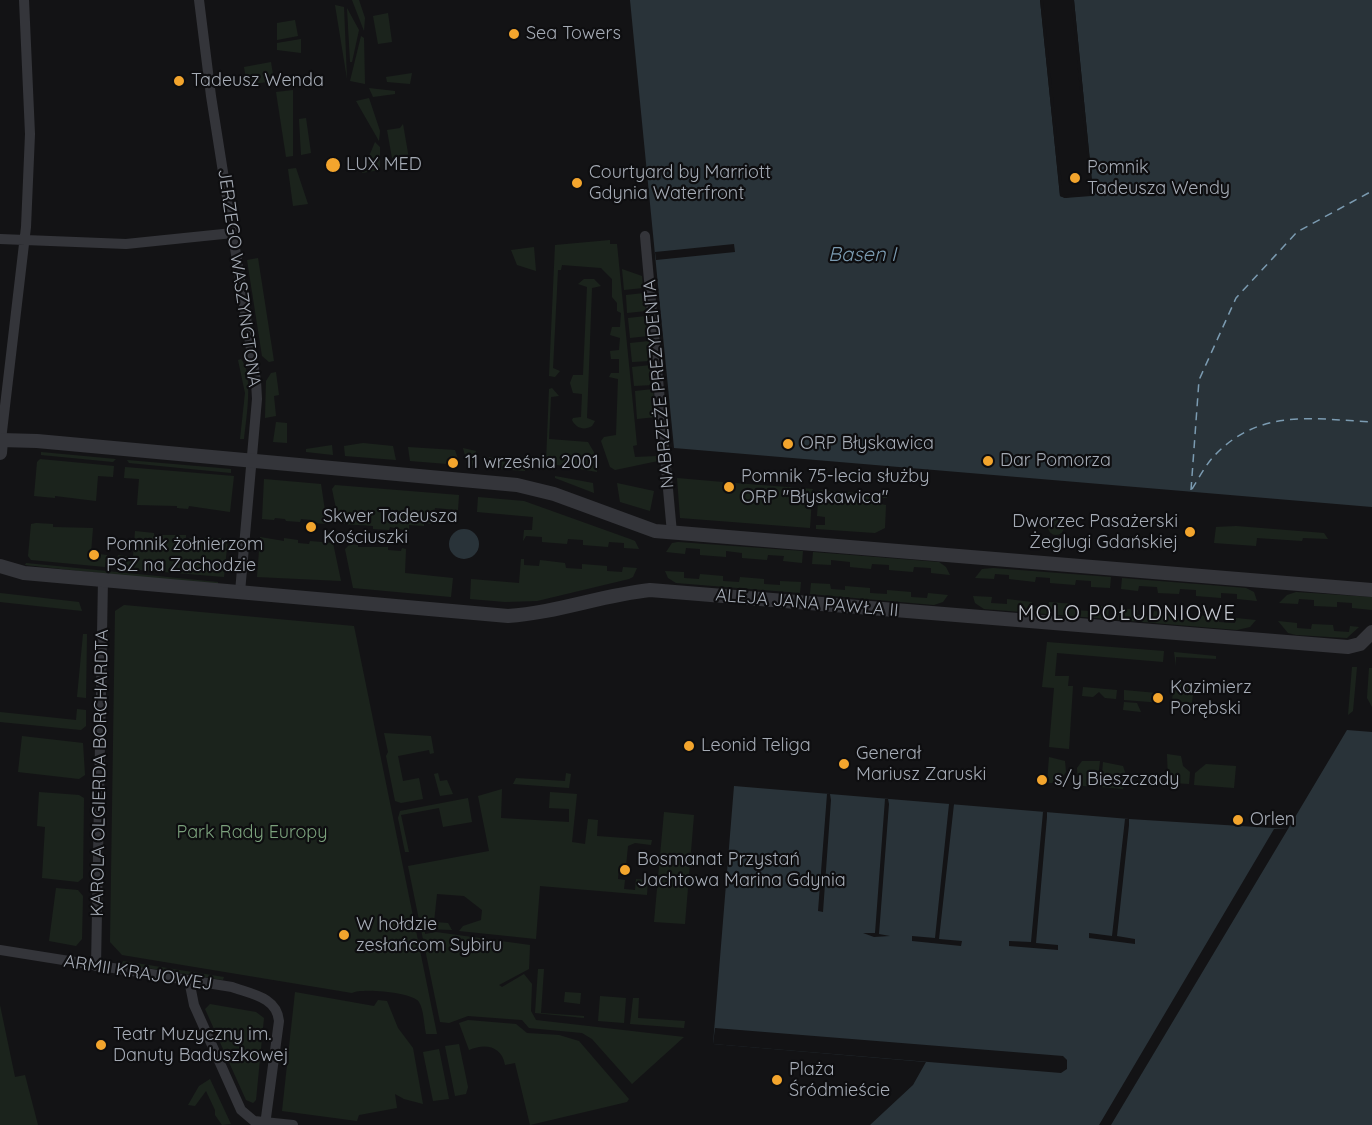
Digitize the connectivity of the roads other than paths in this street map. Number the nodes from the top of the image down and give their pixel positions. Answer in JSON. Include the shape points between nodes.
{"nodes":[{"id":1,"x":24,"y":0,"type":"edge"},
{"id":2,"x":199,"y":0,"type":"edge"},
{"id":3,"x":233,"y":233,"type":"junction"},
{"id":4,"x":645,"y":236,"type":"dead end"},
{"id":5,"x":0,"y":239,"type":"edge"},
{"id":6,"x":26,"y":241,"type":"junction"},
{"id":7,"x":1,"y":446,"type":"edge"},
{"id":8,"x":251,"y":463,"type":"junction"},
{"id":9,"x":672,"y":533,"type":"junction"},
{"id":10,"x":0,"y":566,"type":"edge"},
{"id":11,"x":103,"y":579,"type":"junction"},
{"id":12,"x":1372,"y":590,"type":"edge"},
{"id":13,"x":240,"y":592,"type":"junction"},
{"id":14,"x":1372,"y":632,"type":"edge"},
{"id":15,"x":0,"y":950,"type":"edge"},
{"id":16,"x":96,"y":966,"type":"junction"},
{"id":17,"x":189,"y":980,"type":"junction"},
{"id":18,"x":266,"y":1124,"type":"edge"},
{"id":19,"x":293,"y":1125,"type":"edge"}],
"edges":[{"from":1,"to":6,"type":"street","via":[[30,134]]},
{"from":2,"to":3,"type":"street","name":"JERZEGO WASZYNGTONA"},
{"from":3,"to":6,"type":"street","via":[[126,244]]},
{"from":3,"to":8,"type":"street","name":"JERZEGO WASZYNGTONA","via":[[256,381]]},
{"from":4,"to":9,"type":"street","name":"NABRZEŻE PREZYDENTA"},
{"from":5,"to":6,"type":"street"},
{"from":6,"to":7,"type":"street"},
{"from":7,"to":8,"type":"street"},
{"from":8,"to":9,"type":"street","via":[[537,488],[655,531]]},
{"from":8,"to":13,"type":"street","name":"JERZEGO WASZYNGTONA"},
{"from":9,"to":12,"type":"street"},
{"from":10,"to":11,"type":"street","via":[[24,573]]},
{"from":11,"to":13,"type":"street"},
{"from":11,"to":16,"type":"street","name":"KAROLA OLGIERDA BORCHARDTA"},
{"from":13,"to":14,"type":"street","name":"ALEJA JANA PAWŁA II","via":[[508,616],[650,590],[1348,647],[1360,644]]},
{"from":15,"to":16,"type":"street","name":"ARMII KRAJOWEJ"},
{"from":16,"to":17,"type":"street","name":"ARMII KRAJOWEJ"},
{"from":17,"to":18,"type":"street","via":[[194,1005],[241,1110],[249,1118]]},
{"from":17,"to":18,"type":"street","name":"ARMII KRAJOWEJ","via":[[232,987],[272,1004],[279,1021]]},
{"from":18,"to":19,"type":"street"}]}
